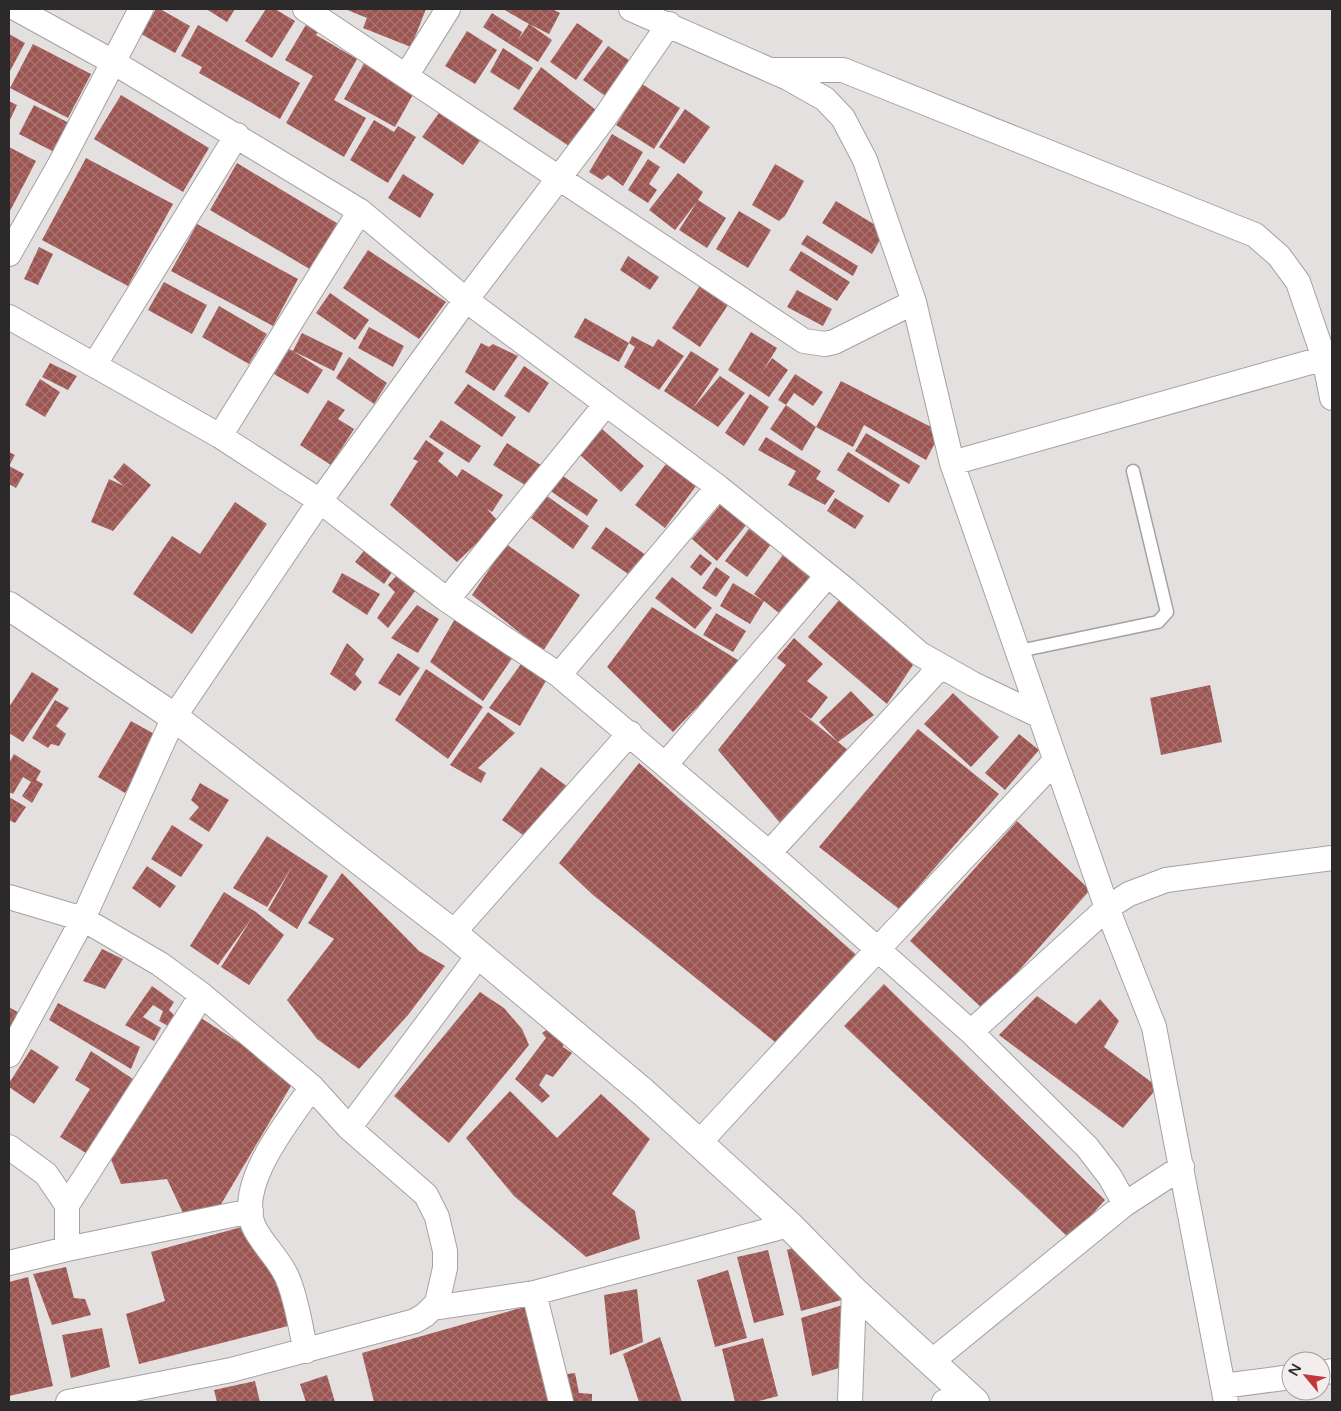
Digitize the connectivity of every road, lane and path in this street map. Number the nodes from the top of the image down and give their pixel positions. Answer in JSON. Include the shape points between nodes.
{"nodes":[{"id":1,"x":17,"y":9,"type":"edge"},
{"id":2,"x":141,"y":9,"type":"edge"},
{"id":3,"x":305,"y":9,"type":"edge"},
{"id":4,"x":448,"y":9,"type":"edge"},
{"id":5,"x":632,"y":9,"type":"edge"},
{"id":6,"x":669,"y":24,"type":"junction"},
{"id":7,"x":113,"y":62,"type":"junction"},
{"id":8,"x":768,"y":70,"type":"junction"},
{"id":9,"x":406,"y":76,"type":"junction"},
{"id":10,"x":237,"y":135,"type":"junction"},
{"id":11,"x":557,"y":179,"type":"junction"},
{"id":12,"x":360,"y":211,"type":"junction"},
{"id":13,"x":9,"y":254,"type":"edge"},
{"id":14,"x":466,"y":300,"type":"junction"},
{"id":15,"x":914,"y":302,"type":"junction"},
{"id":16,"x":11,"y":325,"type":"edge"},
{"id":17,"x":1328,"y":357,"type":"edge"},
{"id":18,"x":95,"y":364,"type":"junction"},
{"id":19,"x":1332,"y":398,"type":"edge"},
{"id":20,"x":606,"y":404,"type":"junction"},
{"id":21,"x":220,"y":436,"type":"junction"},
{"id":22,"x":952,"y":463,"type":"junction"},
{"id":23,"x":1133,"y":470,"type":"dead end"},
{"id":24,"x":718,"y":487,"type":"junction"},
{"id":25,"x":320,"y":501,"type":"junction"},
{"id":26,"x":827,"y":576,"type":"junction"},
{"id":27,"x":447,"y":600,"type":"junction"},
{"id":28,"x":9,"y":606,"type":"edge"},
{"id":29,"x":1019,"y":651,"type":"junction"},
{"id":30,"x":941,"y":666,"type":"junction"},
{"id":31,"x":559,"y":675,"type":"junction"},
{"id":32,"x":1038,"y":715,"type":"junction"},
{"id":33,"x":174,"y":717,"type":"junction"},
{"id":34,"x":630,"y":733,"type":"junction"},
{"id":35,"x":1055,"y":761,"type":"junction"},
{"id":36,"x":665,"y":765,"type":"junction"},
{"id":37,"x":768,"y":853,"type":"junction"},
{"id":38,"x":1332,"y":858,"type":"edge"},
{"id":39,"x":9,"y":897,"type":"edge"},
{"id":40,"x":1107,"y":908,"type":"junction"},
{"id":41,"x":83,"y":919,"type":"junction"},
{"id":42,"x":452,"y":933,"type":"junction"},
{"id":43,"x":878,"y":949,"type":"junction"},
{"id":44,"x":478,"y":956,"type":"junction"},
{"id":45,"x":202,"y":994,"type":"junction"},
{"id":46,"x":970,"y":1032,"type":"junction"},
{"id":47,"x":9,"y":1055,"type":"edge"},
{"id":48,"x":312,"y":1087,"type":"junction"},
{"id":49,"x":349,"y":1128,"type":"junction"},
{"id":50,"x":699,"y":1143,"type":"junction"},
{"id":51,"x":9,"y":1147,"type":"edge"},
{"id":52,"x":1182,"y":1168,"type":"junction"},
{"id":53,"x":1125,"y":1204,"type":"junction"},
{"id":54,"x":67,"y":1205,"type":"junction"},
{"id":55,"x":252,"y":1211,"type":"junction"},
{"id":56,"x":789,"y":1225,"type":"junction"},
{"id":57,"x":67,"y":1249,"type":"junction"},
{"id":58,"x":9,"y":1264,"type":"edge"},
{"id":59,"x":854,"y":1291,"type":"junction"},
{"id":60,"x":534,"y":1293,"type":"junction"},
{"id":61,"x":434,"y":1308,"type":"junction"},
{"id":62,"x":306,"y":1350,"type":"junction"},
{"id":63,"x":931,"y":1362,"type":"junction"},
{"id":64,"x":1281,"y":1380,"type":"edge"},
{"id":65,"x":1224,"y":1394,"type":"edge"},
{"id":66,"x":100,"y":1399,"type":"edge"},
{"id":67,"x":963,"y":1400,"type":"edge"},
{"id":68,"x":68,"y":1402,"type":"edge"},
{"id":69,"x":561,"y":1402,"type":"edge"},
{"id":70,"x":850,"y":1402,"type":"edge"}],
"edges":[{"from":1,"to":7,"type":"street"},
{"from":2,"to":7,"type":"street"},
{"from":3,"to":9,"type":"street"},
{"from":4,"to":9,"type":"street"},
{"from":5,"to":6,"type":"street"},
{"from":6,"to":8,"type":"street"},
{"from":6,"to":11,"type":"street","via":[[603,120]]},
{"from":7,"to":10,"type":"street"},
{"from":7,"to":13,"type":"street","via":[[60,166]]},
{"from":8,"to":15,"type":"street","via":[[825,100],[843,118],[865,160]]},
{"from":8,"to":17,"type":"street","via":[[843,70],[1255,235],[1279,256],[1298,282]]},
{"from":9,"to":11,"type":"street"},
{"from":10,"to":12,"type":"street"},
{"from":10,"to":18,"type":"street"},
{"from":11,"to":14,"type":"street"},
{"from":11,"to":15,"type":"street","via":[[804,341],[814,344],[834,342]]},
{"from":12,"to":14,"type":"street"},
{"from":12,"to":21,"type":"street"},
{"from":14,"to":20,"type":"street"},
{"from":14,"to":25,"type":"street"},
{"from":15,"to":22,"type":"street"},
{"from":16,"to":18,"type":"street"},
{"from":17,"to":19,"type":"street"},
{"from":17,"to":22,"type":"street"},
{"from":18,"to":21,"type":"street"},
{"from":20,"to":24,"type":"street"},
{"from":20,"to":27,"type":"street"},
{"from":21,"to":25,"type":"street"},
{"from":22,"to":29,"type":"street"},
{"from":23,"to":29,"type":"lane","via":[[1167,612],[1158,622]]},
{"from":24,"to":26,"type":"street"},
{"from":24,"to":31,"type":"street"},
{"from":25,"to":27,"type":"street"},
{"from":25,"to":33,"type":"street"},
{"from":26,"to":30,"type":"street","via":[[920,654]]},
{"from":26,"to":36,"type":"street"},
{"from":27,"to":31,"type":"street"},
{"from":28,"to":33,"type":"main road"},
{"from":29,"to":32,"type":"street"},
{"from":30,"to":32,"type":"street"},
{"from":30,"to":37,"type":"street"},
{"from":31,"to":34,"type":"street"},
{"from":32,"to":35,"type":"street"},
{"from":33,"to":41,"type":"street"},
{"from":33,"to":42,"type":"main road"},
{"from":34,"to":36,"type":"street"},
{"from":34,"to":42,"type":"street"},
{"from":35,"to":40,"type":"street"},
{"from":35,"to":43,"type":"street"},
{"from":36,"to":37,"type":"street"},
{"from":37,"to":43,"type":"street"},
{"from":38,"to":40,"type":"street","via":[[1166,880],[1147,886]]},
{"from":39,"to":41,"type":"street"},
{"from":40,"to":46,"type":"street"},
{"from":40,"to":52,"type":"street","via":[[1154,1027]]},
{"from":41,"to":45,"type":"street","via":[[160,964]]},
{"from":41,"to":47,"type":"street"},
{"from":42,"to":44,"type":"main road"},
{"from":43,"to":46,"type":"street"},
{"from":43,"to":50,"type":"street"},
{"from":44,"to":49,"type":"street"},
{"from":44,"to":50,"type":"main road","via":[[643,1092]]},
{"from":45,"to":48,"type":"street"},
{"from":45,"to":54,"type":"street"},
{"from":46,"to":53,"type":"street","via":[[1087,1147],[1110,1176]]},
{"from":48,"to":49,"type":"street"},
{"from":48,"to":55,"type":"street","via":[[284,1126],[254,1179],[250,1192]]},
{"from":49,"to":61,"type":"street","via":[[426,1195],[438,1217],[445,1268],[440,1296]]},
{"from":50,"to":56,"type":"main road"},
{"from":51,"to":54,"type":"street","via":[[46,1174]]},
{"from":52,"to":53,"type":"street"},
{"from":52,"to":65,"type":"street"},
{"from":53,"to":63,"type":"street"},
{"from":54,"to":57,"type":"street"},
{"from":55,"to":57,"type":"street"},
{"from":55,"to":62,"type":"street","via":[[254,1227],[287,1276]]},
{"from":56,"to":59,"type":"main road"},
{"from":56,"to":60,"type":"street"},
{"from":57,"to":58,"type":"street"},
{"from":59,"to":63,"type":"main road"},
{"from":59,"to":70,"type":"street"},
{"from":60,"to":61,"type":"street"},
{"from":60,"to":69,"type":"street"},
{"from":61,"to":62,"type":"street","via":[[401,1326]]},
{"from":62,"to":66,"type":"street"},
{"from":63,"to":67,"type":"main road"},
{"from":64,"to":65,"type":"street"},
{"from":66,"to":68,"type":"street"}]}
